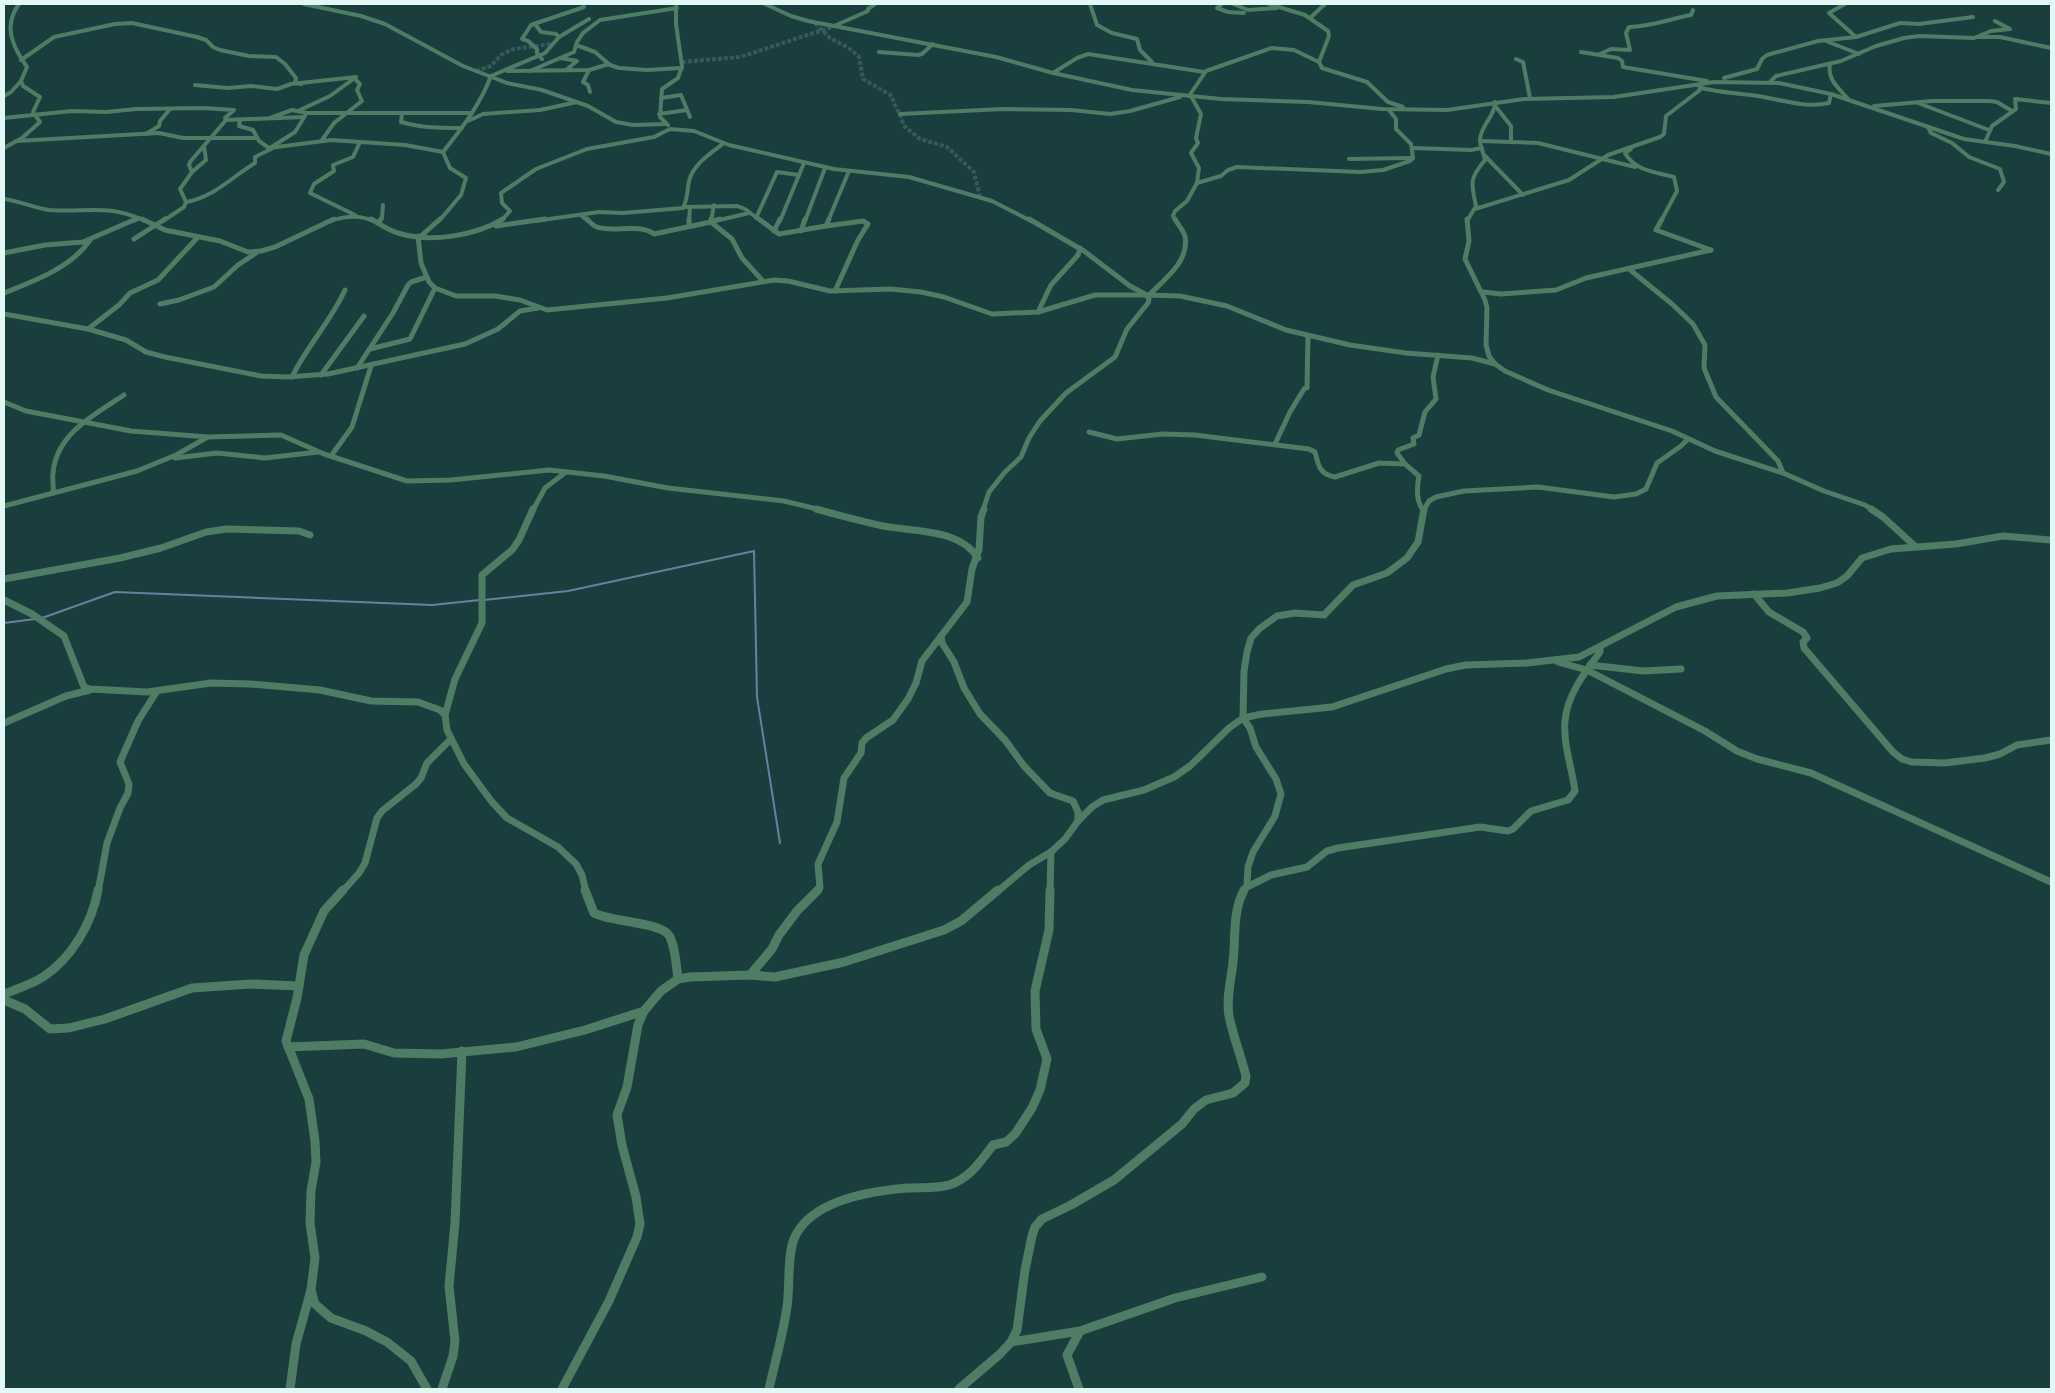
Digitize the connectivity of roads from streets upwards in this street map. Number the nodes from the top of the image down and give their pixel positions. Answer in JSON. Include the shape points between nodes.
{"nodes":[{"id":1,"x":19,"y":4,"type":"edge"},
{"id":2,"x":304,"y":4,"type":"edge"},
{"id":3,"x":765,"y":4,"type":"edge"},
{"id":4,"x":874,"y":4,"type":"edge"},
{"id":5,"x":1090,"y":4,"type":"edge"},
{"id":6,"x":1222,"y":4,"type":"edge"},
{"id":7,"x":1233,"y":4,"type":"edge"},
{"id":8,"x":1269,"y":4,"type":"edge"},
{"id":9,"x":1325,"y":4,"type":"edge"},
{"id":10,"x":1845,"y":4,"type":"edge"},
{"id":11,"x":676,"y":6,"type":"edge"},
{"id":12,"x":584,"y":7,"type":"dead end"},
{"id":13,"x":1283,"y":8,"type":"junction"},
{"id":14,"x":1694,"y":10,"type":"dead end"},
{"id":15,"x":1244,"y":13,"type":"dead end"},
{"id":16,"x":1973,"y":17,"type":"dead end"},
{"id":17,"x":1310,"y":18,"type":"junction"},
{"id":18,"x":589,"y":19,"type":"dead end"},
{"id":19,"x":1995,"y":21,"type":"dead end"},
{"id":20,"x":535,"y":24,"type":"junction"},
{"id":21,"x":832,"y":27,"type":"junction"},
{"id":22,"x":559,"y":37,"type":"junction"},
{"id":23,"x":1856,"y":37,"type":"junction"},
{"id":24,"x":1977,"y":38,"type":"junction"},
{"id":25,"x":1824,"y":40,"type":"junction"},
{"id":26,"x":932,"y":44,"type":"junction"},
{"id":27,"x":576,"y":45,"type":"junction"},
{"id":28,"x":2051,"y":48,"type":"edge"},
{"id":29,"x":879,"y":52,"type":"dead end"},
{"id":30,"x":1581,"y":52,"type":"dead end"},
{"id":31,"x":1600,"y":54,"type":"junction"},
{"id":32,"x":1858,"y":54,"type":"junction"},
{"id":33,"x":539,"y":56,"type":"junction"},
{"id":34,"x":559,"y":58,"type":"junction"},
{"id":35,"x":1516,"y":59,"type":"dead end"},
{"id":36,"x":21,"y":60,"type":"junction"},
{"id":37,"x":1152,"y":62,"type":"junction"},
{"id":38,"x":1319,"y":62,"type":"junction"},
{"id":39,"x":546,"y":63,"type":"junction"},
{"id":40,"x":609,"y":64,"type":"junction"},
{"id":41,"x":1830,"y":64,"type":"junction"},
{"id":42,"x":682,"y":68,"type":"junction"},
{"id":43,"x":565,"y":70,"type":"junction"},
{"id":44,"x":589,"y":70,"type":"junction"},
{"id":45,"x":504,"y":71,"type":"junction"},
{"id":46,"x":530,"y":71,"type":"junction"},
{"id":47,"x":1204,"y":72,"type":"junction"},
{"id":48,"x":1053,"y":73,"type":"junction"},
{"id":49,"x":491,"y":76,"type":"junction"},
{"id":50,"x":356,"y":78,"type":"junction"},
{"id":51,"x":1759,"y":81,"type":"junction"},
{"id":52,"x":22,"y":82,"type":"junction"},
{"id":53,"x":1714,"y":82,"type":"junction"},
{"id":54,"x":1770,"y":82,"type":"junction"},
{"id":55,"x":301,"y":84,"type":"junction"},
{"id":56,"x":195,"y":85,"type":"dead end"},
{"id":57,"x":1700,"y":86,"type":"junction"},
{"id":58,"x":590,"y":92,"type":"dead end"},
{"id":59,"x":1831,"y":94,"type":"junction"},
{"id":60,"x":4,"y":96,"type":"edge"},
{"id":61,"x":1188,"y":96,"type":"junction"},
{"id":62,"x":1757,"y":96,"type":"junction"},
{"id":63,"x":660,"y":98,"type":"junction"},
{"id":64,"x":1530,"y":98,"type":"junction"},
{"id":65,"x":1848,"y":99,"type":"junction"},
{"id":66,"x":577,"y":102,"type":"junction"},
{"id":67,"x":1917,"y":103,"type":"junction"},
{"id":68,"x":2051,"y":103,"type":"edge"},
{"id":69,"x":1495,"y":105,"type":"junction"},
{"id":70,"x":1871,"y":107,"type":"junction"},
{"id":71,"x":170,"y":109,"type":"junction"},
{"id":72,"x":300,"y":110,"type":"junction"},
{"id":73,"x":687,"y":110,"type":"junction"},
{"id":74,"x":1389,"y":110,"type":"junction"},
{"id":75,"x":1410,"y":110,"type":"junction"},
{"id":76,"x":2012,"y":111,"type":"junction"},
{"id":77,"x":348,"y":112,"type":"junction"},
{"id":78,"x":471,"y":113,"type":"junction"},
{"id":79,"x":402,"y":114,"type":"junction"},
{"id":80,"x":659,"y":114,"type":"junction"},
{"id":81,"x":900,"y":114,"type":"dead end"},
{"id":82,"x":35,"y":115,"type":"junction"},
{"id":83,"x":305,"y":115,"type":"junction"},
{"id":84,"x":690,"y":117,"type":"dead end"},
{"id":85,"x":4,"y":118,"type":"edge"},
{"id":86,"x":226,"y":120,"type":"junction"},
{"id":87,"x":240,"y":120,"type":"junction"},
{"id":88,"x":265,"y":120,"type":"junction"},
{"id":89,"x":468,"y":121,"type":"junction"},
{"id":90,"x":666,"y":124,"type":"junction"},
{"id":91,"x":1928,"y":127,"type":"junction"},
{"id":92,"x":462,"y":128,"type":"junction"},
{"id":93,"x":673,"y":128,"type":"junction"},
{"id":94,"x":1989,"y":130,"type":"junction"},
{"id":95,"x":146,"y":134,"type":"junction"},
{"id":96,"x":256,"y":138,"type":"junction"},
{"id":97,"x":209,"y":139,"type":"junction"},
{"id":98,"x":322,"y":140,"type":"junction"},
{"id":99,"x":16,"y":141,"type":"junction"},
{"id":100,"x":1480,"y":141,"type":"junction"},
{"id":101,"x":360,"y":142,"type":"junction"},
{"id":102,"x":1511,"y":142,"type":"junction"},
{"id":103,"x":1985,"y":142,"type":"junction"},
{"id":104,"x":724,"y":143,"type":"junction"},
{"id":105,"x":1641,"y":143,"type":"junction"},
{"id":106,"x":204,"y":146,"type":"junction"},
{"id":107,"x":4,"y":148,"type":"edge"},
{"id":108,"x":271,"y":148,"type":"junction"},
{"id":109,"x":1413,"y":148,"type":"junction"},
{"id":110,"x":1482,"y":148,"type":"junction"},
{"id":111,"x":443,"y":152,"type":"junction"},
{"id":112,"x":2051,"y":154,"type":"edge"},
{"id":113,"x":1485,"y":156,"type":"junction"},
{"id":114,"x":1413,"y":158,"type":"junction"},
{"id":115,"x":1602,"y":159,"type":"junction"},
{"id":116,"x":1349,"y":160,"type":"dead end"},
{"id":117,"x":804,"y":163,"type":"junction"},
{"id":118,"x":825,"y":168,"type":"junction"},
{"id":119,"x":1640,"y":169,"type":"junction"},
{"id":120,"x":849,"y":171,"type":"junction"},
{"id":121,"x":192,"y":172,"type":"junction"},
{"id":122,"x":799,"y":175,"type":"junction"},
{"id":123,"x":1197,"y":183,"type":"junction"},
{"id":124,"x":1998,"y":190,"type":"dead end"},
{"id":125,"x":1522,"y":192,"type":"junction"},
{"id":126,"x":4,"y":199,"type":"edge"},
{"id":127,"x":186,"y":202,"type":"junction"},
{"id":128,"x":384,"y":205,"type":"dead end"},
{"id":129,"x":714,"y":205,"type":"junction"},
{"id":130,"x":687,"y":207,"type":"junction"},
{"id":131,"x":1475,"y":209,"type":"junction"},
{"id":132,"x":749,"y":213,"type":"junction"},
{"id":133,"x":356,"y":215,"type":"junction"},
{"id":134,"x":582,"y":216,"type":"junction"},
{"id":135,"x":139,"y":218,"type":"junction"},
{"id":136,"x":756,"y":218,"type":"junction"},
{"id":137,"x":712,"y":221,"type":"junction"},
{"id":138,"x":378,"y":223,"type":"junction"},
{"id":139,"x":155,"y":226,"type":"junction"},
{"id":140,"x":490,"y":226,"type":"junction"},
{"id":141,"x":689,"y":226,"type":"junction"},
{"id":142,"x":826,"y":226,"type":"junction"},
{"id":143,"x":774,"y":231,"type":"junction"},
{"id":144,"x":801,"y":231,"type":"junction"},
{"id":145,"x":419,"y":236,"type":"junction"},
{"id":146,"x":198,"y":237,"type":"junction"},
{"id":147,"x":134,"y":239,"type":"dead end"},
{"id":148,"x":90,"y":240,"type":"junction"},
{"id":149,"x":1080,"y":248,"type":"junction"},
{"id":150,"x":4,"y":253,"type":"edge"},
{"id":151,"x":256,"y":253,"type":"junction"},
{"id":152,"x":1629,"y":269,"type":"junction"},
{"id":153,"x":427,"y":277,"type":"junction"},
{"id":154,"x":763,"y":280,"type":"junction"},
{"id":155,"x":435,"y":288,"type":"junction"},
{"id":156,"x":345,"y":290,"type":"dead end"},
{"id":157,"x":835,"y":291,"type":"junction"},
{"id":158,"x":1482,"y":292,"type":"junction"},
{"id":159,"x":4,"y":293,"type":"edge"},
{"id":160,"x":1147,"y":295,"type":"junction"},
{"id":161,"x":160,"y":304,"type":"dead end"},
{"id":162,"x":540,"y":308,"type":"junction"},
{"id":163,"x":1038,"y":312,"type":"junction"},
{"id":164,"x":4,"y":314,"type":"edge"},
{"id":165,"x":364,"y":316,"type":"dead end"},
{"id":166,"x":88,"y":329,"type":"junction"},
{"id":167,"x":1308,"y":336,"type":"junction"},
{"id":168,"x":370,"y":349,"type":"junction"},
{"id":169,"x":1438,"y":355,"type":"junction"},
{"id":170,"x":1495,"y":364,"type":"junction"},
{"id":171,"x":371,"y":366,"type":"junction"},
{"id":172,"x":356,"y":368,"type":"junction"},
{"id":173,"x":321,"y":375,"type":"junction"},
{"id":174,"x":292,"y":377,"type":"junction"},
{"id":175,"x":124,"y":394,"type":"dead end"},
{"id":176,"x":4,"y":402,"type":"edge"},
{"id":177,"x":82,"y":422,"type":"junction"},
{"id":178,"x":1089,"y":432,"type":"dead end"},
{"id":179,"x":208,"y":437,"type":"junction"},
{"id":180,"x":1688,"y":439,"type":"junction"},
{"id":181,"x":1275,"y":444,"type":"junction"},
{"id":182,"x":318,"y":452,"type":"junction"},
{"id":183,"x":331,"y":456,"type":"junction"},
{"id":184,"x":169,"y":458,"type":"junction"},
{"id":185,"x":1405,"y":464,"type":"junction"},
{"id":186,"x":566,"y":472,"type":"junction"},
{"id":187,"x":1784,"y":472,"type":"junction"},
{"id":188,"x":54,"y":493,"type":"junction"},
{"id":189,"x":4,"y":506,"type":"edge"},
{"id":190,"x":1423,"y":510,"type":"junction"},
{"id":191,"x":310,"y":535,"type":"dead end"},
{"id":192,"x":2051,"y":540,"type":"edge"},
{"id":193,"x":1916,"y":547,"type":"junction"},
{"id":194,"x":978,"y":558,"type":"junction"},
{"id":195,"x":4,"y":579,"type":"edge"},
{"id":196,"x":1754,"y":594,"type":"junction"},
{"id":197,"x":4,"y":600,"type":"edge"},
{"id":198,"x":941,"y":636,"type":"junction"},
{"id":199,"x":1600,"y":647,"type":"junction"},
{"id":200,"x":1550,"y":661,"type":"junction"},
{"id":201,"x":1589,"y":668,"type":"junction"},
{"id":202,"x":1681,"y":669,"type":"dead end"},
{"id":203,"x":90,"y":690,"type":"junction"},
{"id":204,"x":157,"y":691,"type":"junction"},
{"id":205,"x":444,"y":715,"type":"junction"},
{"id":206,"x":1243,"y":718,"type":"junction"},
{"id":207,"x":4,"y":723,"type":"edge"},
{"id":208,"x":451,"y":739,"type":"junction"},
{"id":209,"x":2051,"y":740,"type":"edge"},
{"id":210,"x":1078,"y":821,"type":"junction"},
{"id":211,"x":1052,"y":852,"type":"junction"},
{"id":212,"x":2051,"y":882,"type":"edge"},
{"id":213,"x":1248,"y":886,"type":"junction"},
{"id":214,"x":750,"y":975,"type":"junction"},
{"id":215,"x":678,"y":979,"type":"junction"},
{"id":216,"x":299,"y":986,"type":"junction"},
{"id":217,"x":4,"y":994,"type":"edge"},
{"id":218,"x":4,"y":1000,"type":"edge"},
{"id":219,"x":644,"y":1011,"type":"junction"},
{"id":220,"x":288,"y":1047,"type":"junction"},
{"id":221,"x":462,"y":1051,"type":"junction"},
{"id":222,"x":1262,"y":1277,"type":"dead end"},
{"id":223,"x":311,"y":1290,"type":"junction"},
{"id":224,"x":1080,"y":1331,"type":"junction"},
{"id":225,"x":1010,"y":1342,"type":"junction"},
{"id":226,"x":290,"y":1389,"type":"edge"},
{"id":227,"x":427,"y":1389,"type":"edge"},
{"id":228,"x":442,"y":1389,"type":"edge"},
{"id":229,"x":562,"y":1389,"type":"edge"},
{"id":230,"x":769,"y":1389,"type":"edge"},
{"id":231,"x":959,"y":1389,"type":"edge"},
{"id":232,"x":1079,"y":1389,"type":"edge"}],
"edges":[{"from":1,"to":36,"type":"street","via":[[9,20],[9,39]]},
{"from":2,"to":49,"type":"street","via":[[361,16],[392,27],[449,60]]},
{"from":3,"to":21,"type":"street","via":[[796,18]]},
{"from":4,"to":21,"type":"street","via":[[854,19]]},
{"from":5,"to":37,"type":"street","via":[[1097,25],[1137,39],[1140,50]]},
{"from":6,"to":15,"type":"street","via":[[1217,8]]},
{"from":7,"to":13,"type":"street","via":[[1256,10]]},
{"from":8,"to":13,"type":"street"},
{"from":9,"to":17,"type":"street"},
{"from":10,"to":23,"type":"street","via":[[1829,13]]},
{"from":11,"to":27,"type":"street","via":[[602,19],[590,26]]},
{"from":11,"to":42,"type":"street","via":[[675,23]]},
{"from":12,"to":20,"type":"street"},
{"from":13,"to":17,"type":"street"},
{"from":14,"to":31,"type":"street","via":[[1691,15],[1661,24],[1629,27],[1626,33],[1630,50],[1610,50]]},
{"from":16,"to":23,"type":"street","via":[[1919,24],[1901,22]]},
{"from":17,"to":38,"type":"street","via":[[1329,34]]},
{"from":18,"to":22,"type":"street"},
{"from":19,"to":24,"type":"street","via":[[2010,29],[1988,32]]},
{"from":20,"to":22,"type":"street","via":[[542,34]]},
{"from":20,"to":33,"type":"street","via":[[522,39],[537,49]]},
{"from":21,"to":26,"type":"street"},
{"from":22,"to":33,"type":"street","via":[[547,52]]},
{"from":23,"to":25,"type":"street"},
{"from":24,"to":28,"type":"street","via":[[2000,37]]},
{"from":24,"to":32,"type":"street","via":[[1909,37]]},
{"from":25,"to":32,"type":"street"},
{"from":25,"to":53,"type":"street","via":[[1767,56],[1758,69]]},
{"from":26,"to":29,"type":"street","via":[[918,55]]},
{"from":26,"to":48,"type":"street","via":[[1004,58]]},
{"from":27,"to":34,"type":"street","via":[[574,52]]},
{"from":27,"to":40,"type":"street","via":[[592,50]]},
{"from":30,"to":31,"type":"street"},
{"from":31,"to":53,"type":"street","via":[[1621,59],[1623,67]]},
{"from":32,"to":41,"type":"street"},
{"from":33,"to":39,"type":"street"},
{"from":33,"to":45,"type":"street"},
{"from":34,"to":39,"type":"street"},
{"from":34,"to":43,"type":"street","via":[[577,61]]},
{"from":35,"to":64,"type":"street","via":[[1524,66]]},
{"from":36,"to":52,"type":"street","via":[[27,67]]},
{"from":36,"to":55,"type":"street","via":[[54,37],[114,24],[135,23],[197,37],[220,50],[276,57],[296,78],[295,82]]},
{"from":37,"to":47,"type":"street"},
{"from":37,"to":48,"type":"street","via":[[1085,54]]},
{"from":38,"to":47,"type":"street","via":[[1294,50],[1272,48]]},
{"from":38,"to":75,"type":"street","via":[[1322,68],[1367,82],[1388,102]]},
{"from":39,"to":46,"type":"street"},
{"from":40,"to":42,"type":"street","via":[[623,69]]},
{"from":40,"to":44,"type":"street"},
{"from":41,"to":54,"type":"street","via":[[1776,76]]},
{"from":41,"to":65,"type":"street","via":[[1832,82]]},
{"from":42,"to":63,"type":"street","via":[[678,78],[662,89]]},
{"from":43,"to":44,"type":"street"},
{"from":43,"to":46,"type":"street"},
{"from":44,"to":58,"type":"street","via":[[583,82]]},
{"from":45,"to":46,"type":"street"},
{"from":45,"to":49,"type":"street"},
{"from":47,"to":61,"type":"street"},
{"from":48,"to":61,"type":"street","via":[[1115,87]]},
{"from":49,"to":66,"type":"street"},
{"from":49,"to":78,"type":"street"},
{"from":50,"to":55,"type":"street"},
{"from":50,"to":72,"type":"street","via":[[330,96]]},
{"from":50,"to":77,"type":"street","via":[[360,84],[357,90],[363,99]]},
{"from":51,"to":53,"type":"street"},
{"from":51,"to":54,"type":"street"},
{"from":51,"to":62,"type":"street"},
{"from":52,"to":60,"type":"street"},
{"from":52,"to":82,"type":"street","via":[[22,86],[40,97],[33,108]]},
{"from":53,"to":57,"type":"street"},
{"from":54,"to":59,"type":"street"},
{"from":55,"to":56,"type":"street","via":[[276,89]]},
{"from":57,"to":62,"type":"street","via":[[1726,94]]},
{"from":57,"to":64,"type":"street","via":[[1602,98]]},
{"from":57,"to":105,"type":"street","via":[[1666,115],[1664,134]]},
{"from":59,"to":62,"type":"street","via":[[1830,102],[1817,106]]},
{"from":59,"to":65,"type":"street"},
{"from":61,"to":74,"type":"street"},
{"from":61,"to":81,"type":"street","via":[[1110,114],[1003,108]]},
{"from":61,"to":123,"type":"street","via":[[1201,114],[1196,138],[1198,143],[1191,153],[1199,168]]},
{"from":63,"to":73,"type":"street","via":[[681,95]]},
{"from":63,"to":80,"type":"street"},
{"from":64,"to":69,"type":"street"},
{"from":65,"to":70,"type":"street"},
{"from":66,"to":89,"type":"street","via":[[540,110],[483,114]]},
{"from":66,"to":90,"type":"street","via":[[620,123]]},
{"from":67,"to":70,"type":"street"},
{"from":67,"to":76,"type":"street","via":[[1990,101]]},
{"from":67,"to":94,"type":"street"},
{"from":68,"to":76,"type":"street","via":[[2017,98],[2016,109]]},
{"from":69,"to":75,"type":"street"},
{"from":69,"to":100,"type":"street","via":[[1495,112],[1483,129]]},
{"from":69,"to":102,"type":"street","via":[[1512,125]]},
{"from":70,"to":91,"type":"street"},
{"from":71,"to":82,"type":"street"},
{"from":71,"to":86,"type":"street","via":[[234,110]]},
{"from":71,"to":95,"type":"street","via":[[159,126]]},
{"from":72,"to":83,"type":"street"},
{"from":72,"to":88,"type":"street"},
{"from":73,"to":80,"type":"street"},
{"from":73,"to":84,"type":"street"},
{"from":74,"to":75,"type":"street"},
{"from":74,"to":109,"type":"street","via":[[1396,119],[1396,129],[1409,139]]},
{"from":76,"to":94,"type":"street"},
{"from":77,"to":79,"type":"street"},
{"from":77,"to":83,"type":"street"},
{"from":77,"to":98,"type":"street","via":[[325,132]]},
{"from":78,"to":79,"type":"street"},
{"from":78,"to":89,"type":"street"},
{"from":79,"to":92,"type":"street","via":[[401,122],[410,125]]},
{"from":80,"to":90,"type":"street"},
{"from":82,"to":85,"type":"street"},
{"from":82,"to":99,"type":"street","via":[[40,120],[39,125]]},
{"from":83,"to":88,"type":"street"},
{"from":83,"to":108,"type":"street","via":[[294,133]]},
{"from":86,"to":87,"type":"street"},
{"from":86,"to":97,"type":"street"},
{"from":87,"to":88,"type":"street"},
{"from":87,"to":96,"type":"street","via":[[239,126],[253,130]]},
{"from":89,"to":92,"type":"street"},
{"from":90,"to":93,"type":"street"},
{"from":91,"to":103,"type":"street","via":[[1964,140]]},
{"from":91,"to":124,"type":"street","via":[[1931,133],[1952,143],[1969,157],[2000,169],[2004,182]]},
{"from":92,"to":111,"type":"street"},
{"from":93,"to":104,"type":"street","via":[[694,131]]},
{"from":93,"to":140,"type":"street","via":[[649,138],[599,146],[536,169],[501,193],[500,199],[509,214]]},
{"from":94,"to":103,"type":"street"},
{"from":95,"to":97,"type":"street"},
{"from":95,"to":99,"type":"street"},
{"from":96,"to":97,"type":"street"},
{"from":96,"to":108,"type":"street","via":[[263,146]]},
{"from":97,"to":106,"type":"street"},
{"from":98,"to":101,"type":"street"},
{"from":98,"to":108,"type":"street"},
{"from":99,"to":107,"type":"street"},
{"from":100,"to":102,"type":"street"},
{"from":100,"to":110,"type":"street"},
{"from":101,"to":111,"type":"street"},
{"from":101,"to":133,"type":"street","via":[[353,157],[333,165],[334,171],[314,184],[310,193]]},
{"from":102,"to":115,"type":"street","via":[[1538,143]]},
{"from":103,"to":112,"type":"street"},
{"from":104,"to":117,"type":"street"},
{"from":104,"to":130,"type":"street","via":[[695,170],[689,182]]},
{"from":105,"to":115,"type":"street"},
{"from":105,"to":119,"type":"street","via":[[1625,153]]},
{"from":106,"to":121,"type":"street","via":[[190,162]]},
{"from":106,"to":121,"type":"street","via":[[206,160]]},
{"from":108,"to":127,"type":"street","via":[[255,157],[255,163],[234,175],[220,189],[203,199]]},
{"from":109,"to":110,"type":"street"},
{"from":109,"to":114,"type":"street"},
{"from":110,"to":113,"type":"street"},
{"from":111,"to":145,"type":"street","via":[[450,168],[466,178],[466,187],[452,209]]},
{"from":113,"to":125,"type":"street"},
{"from":113,"to":131,"type":"street","via":[[1471,182]]},
{"from":114,"to":116,"type":"street"},
{"from":114,"to":123,"type":"street","via":[[1383,170],[1360,172],[1238,167]]},
{"from":115,"to":119,"type":"street"},
{"from":115,"to":125,"type":"street","via":[[1569,180],[1529,193]]},
{"from":117,"to":118,"type":"street"},
{"from":117,"to":122,"type":"street"},
{"from":118,"to":120,"type":"street"},
{"from":118,"to":144,"type":"street"},
{"from":119,"to":152,"type":"street","via":[[1674,177],[1677,183],[1677,191],[1656,230],[1711,250]]},
{"from":120,"to":142,"type":"street"},
{"from":120,"to":149,"type":"street","via":[[910,177],[980,196]]},
{"from":121,"to":127,"type":"street","via":[[181,184],[180,193]]},
{"from":122,"to":136,"type":"street","via":[[776,172]]},
{"from":122,"to":143,"type":"street"},
{"from":123,"to":160,"type":"street","via":[[1173,216],[1185,238],[1183,254],[1164,282]]},
{"from":125,"to":131,"type":"street"},
{"from":126,"to":135,"type":"street","via":[[20,200],[46,209],[112,209]]},
{"from":127,"to":139,"type":"street","via":[[183,208]]},
{"from":128,"to":138,"type":"street"},
{"from":129,"to":130,"type":"street"},
{"from":129,"to":132,"type":"street","via":[[737,206]]},
{"from":129,"to":137,"type":"street"},
{"from":130,"to":134,"type":"street","via":[[599,212]]},
{"from":130,"to":141,"type":"street"},
{"from":131,"to":158,"type":"street","via":[[1467,220],[1469,241],[1465,258]]},
{"from":132,"to":136,"type":"street"},
{"from":132,"to":137,"type":"street"},
{"from":133,"to":138,"type":"street"},
{"from":133,"to":151,"type":"street","via":[[322,224]]},
{"from":134,"to":140,"type":"street"},
{"from":134,"to":141,"type":"street","via":[[597,227],[626,228],[654,234]]},
{"from":135,"to":139,"type":"street"},
{"from":135,"to":148,"type":"street"},
{"from":136,"to":143,"type":"street"},
{"from":137,"to":141,"type":"street"},
{"from":137,"to":154,"type":"street","via":[[734,241],[742,258]]},
{"from":138,"to":145,"type":"street","via":[[400,234]]},
{"from":139,"to":146,"type":"street"},
{"from":139,"to":147,"type":"street"},
{"from":140,"to":145,"type":"street","via":[[463,234]]},
{"from":142,"to":144,"type":"street"},
{"from":142,"to":157,"type":"street","via":[[863,221],[868,224]]},
{"from":143,"to":144,"type":"street","via":[[781,234]]},
{"from":145,"to":153,"type":"street"},
{"from":146,"to":151,"type":"street"},
{"from":146,"to":166,"type":"street","via":[[158,280],[130,293]]},
{"from":148,"to":150,"type":"street","via":[[45,244]]},
{"from":148,"to":159,"type":"street","via":[[85,249],[64,263]]},
{"from":149,"to":160,"type":"street"},
{"from":149,"to":163,"type":"street","via":[[1078,255],[1051,285]]},
{"from":151,"to":161,"type":"street","via":[[214,287]]},
{"from":152,"to":158,"type":"street","via":[[1580,280],[1556,290],[1501,294]]},
{"from":152,"to":187,"type":"street","via":[[1696,328],[1705,343],[1707,354],[1704,364],[1716,397],[1778,461]]},
{"from":153,"to":155,"type":"street"},
{"from":153,"to":168,"type":"street","via":[[411,282]]},
{"from":154,"to":157,"type":"street","via":[[788,281]]},
{"from":154,"to":162,"type":"street","via":[[734,288],[649,300],[556,310]]},
{"from":155,"to":162,"type":"street","via":[[456,296],[520,300]]},
{"from":155,"to":168,"type":"street","via":[[410,339]]},
{"from":156,"to":174,"type":"street"},
{"from":157,"to":163,"type":"street","via":[[911,291],[933,294],[992,314]]},
{"from":158,"to":170,"type":"street","via":[[1486,308],[1484,337],[1487,351]]},
{"from":160,"to":163,"type":"street","via":[[1095,295]]},
{"from":160,"to":167,"type":"street","via":[[1180,296],[1227,306]]},
{"from":160,"to":194,"type":"street","via":[[1148,303],[1127,330],[1115,357],[1066,393],[1040,421],[1021,457],[989,492],[981,517]]},
{"from":162,"to":171,"type":"street","via":[[520,311],[498,329],[465,344]]},
{"from":164,"to":166,"type":"street"},
{"from":165,"to":173,"type":"street"},
{"from":166,"to":174,"type":"street","via":[[126,340],[155,355],[261,376]]},
{"from":167,"to":169,"type":"street","via":[[1375,349]]},
{"from":167,"to":181,"type":"street","via":[[1305,388]]},
{"from":168,"to":172,"type":"street"},
{"from":169,"to":170,"type":"street"},
{"from":169,"to":185,"type":"street","via":[[1433,390],[1436,399],[1422,417],[1418,435],[1413,438],[1414,444],[1397,453]]},
{"from":170,"to":180,"type":"street","via":[[1548,390]]},
{"from":171,"to":172,"type":"street"},
{"from":171,"to":183,"type":"street","via":[[352,427]]},
{"from":172,"to":173,"type":"street"},
{"from":173,"to":174,"type":"street"},
{"from":175,"to":177,"type":"street"},
{"from":176,"to":177,"type":"street","via":[[26,411]]},
{"from":177,"to":179,"type":"street","via":[[132,431]]},
{"from":177,"to":188,"type":"street","via":[[70,433],[55,462]]},
{"from":178,"to":181,"type":"street","via":[[1117,439],[1163,434],[1195,435]]},
{"from":179,"to":182,"type":"street","via":[[281,435]]},
{"from":179,"to":184,"type":"street"},
{"from":180,"to":187,"type":"street","via":[[1727,456]]},
{"from":180,"to":190,"type":"street","via":[[1680,449],[1655,465],[1646,489],[1631,496],[1519,486],[1446,494],[1430,500]]},
{"from":181,"to":185,"type":"street","via":[[1315,452],[1318,467],[1330,477],[1379,463]]},
{"from":182,"to":183,"type":"street"},
{"from":182,"to":184,"type":"street","via":[[265,458],[211,453]]},
{"from":183,"to":186,"type":"street","via":[[407,481],[421,482],[549,470]]},
{"from":184,"to":188,"type":"street","via":[[137,471]]},
{"from":185,"to":190,"type":"street","via":[[1419,476],[1416,485]]},
{"from":186,"to":194,"type":"street","via":[[784,501],[884,526],[937,533],[963,543]]},
{"from":186,"to":205,"type":"street","via":[[546,484],[512,550],[482,575],[482,624],[455,679]]},
{"from":187,"to":193,"type":"street","via":[[1865,505]]},
{"from":188,"to":189,"type":"street"},
{"from":190,"to":206,"type":"street","via":[[1420,539],[1415,549],[1396,568],[1355,584],[1324,615],[1294,613],[1278,616],[1259,629],[1247,652]]},
{"from":191,"to":195,"type":"street","via":[[299,531],[224,529],[120,558]]},
{"from":192,"to":193,"type":"street","via":[[2003,536]]},
{"from":193,"to":196,"type":"street","via":[[1871,554],[1862,558],[1837,583],[1820,588]]},
{"from":194,"to":198,"type":"street","via":[[972,569],[967,602]]},
{"from":196,"to":199,"type":"street","via":[[1716,596],[1676,607]]},
{"from":196,"to":209,"type":"street","via":[[1770,612],[1803,632],[1807,638],[1803,642],[1804,648],[1902,759],[1917,763],[1945,763],[1985,758],[2017,745]]},
{"from":197,"to":203,"type":"street","via":[[64,636],[84,686]]},
{"from":198,"to":210,"type":"street","via":[[964,688],[980,714],[1050,793],[1073,801]]},
{"from":198,"to":214,"type":"street","via":[[922,660],[908,699],[893,720],[866,738],[861,753],[844,778],[837,822],[818,864],[820,888],[796,911],[768,956]]},
{"from":199,"to":200,"type":"street","via":[[1579,657]]},
{"from":199,"to":201,"type":"street"},
{"from":200,"to":201,"type":"street"},
{"from":200,"to":206,"type":"street","via":[[1446,669],[1339,705]]},
{"from":201,"to":202,"type":"street"},
{"from":201,"to":212,"type":"street","via":[[1737,751],[1811,773]]},
{"from":201,"to":213,"type":"street","via":[[1570,702],[1566,717],[1575,791],[1568,800],[1531,811],[1518,826],[1508,830],[1480,827],[1400,836],[1338,848],[1327,851],[1306,867],[1271,875]]},
{"from":203,"to":204,"type":"street"},
{"from":203,"to":207,"type":"street","via":[[66,696]]},
{"from":204,"to":205,"type":"street","via":[[212,683],[273,686],[320,690],[372,700],[418,702],[440,710]]},
{"from":204,"to":217,"type":"street","via":[[138,721],[120,762],[129,784],[128,793],[107,843],[90,921],[64,958],[43,977]]},
{"from":205,"to":208,"type":"street"},
{"from":206,"to":210,"type":"street","via":[[1182,771],[1159,785],[1103,800]]},
{"from":206,"to":213,"type":"street","via":[[1281,794],[1275,816],[1253,852],[1248,867]]},
{"from":208,"to":215,"type":"street","via":[[464,764],[507,818],[558,847],[576,864],[594,913],[603,918],[639,923],[667,932]]},
{"from":208,"to":216,"type":"street","via":[[427,763],[416,784],[389,804],[377,818],[365,863],[324,911],[311,937],[304,954]]},
{"from":210,"to":211,"type":"street"},
{"from":211,"to":214,"type":"street","via":[[1029,865],[961,921],[944,930],[802,972],[775,977]]},
{"from":211,"to":230,"type":"street","via":[[1049,930],[1035,992],[1036,1029],[1047,1059],[1032,1108],[1015,1134],[1006,1142],[993,1145],[964,1178],[933,1188],[907,1188],[842,1199],[829,1204],[803,1226],[794,1239],[787,1307]]},
{"from":213,"to":225,"type":"street","via":[[1241,893],[1235,917],[1228,991],[1229,1015],[1246,1076],[1245,1083],[1233,1093],[1206,1100],[1114,1180],[1042,1219],[1032,1236],[1017,1330]]},
{"from":214,"to":215,"type":"street"},
{"from":215,"to":219,"type":"street","via":[[661,991]]},
{"from":216,"to":218,"type":"street","via":[[250,984],[192,988],[105,1019],[50,1029],[25,1009]]},
{"from":216,"to":220,"type":"street","via":[[287,1032]]},
{"from":219,"to":221,"type":"street","via":[[516,1047]]},
{"from":219,"to":229,"type":"street","via":[[638,1025],[627,1087],[617,1115],[640,1224],[610,1301]]},
{"from":220,"to":221,"type":"street","via":[[364,1044],[394,1053]]},
{"from":220,"to":223,"type":"street","via":[[309,1099],[315,1141],[310,1222],[315,1258]]},
{"from":221,"to":228,"type":"street","via":[[455,1224],[449,1286],[455,1341]]},
{"from":222,"to":224,"type":"street","via":[[1175,1298]]},
{"from":223,"to":226,"type":"street","via":[[296,1344]]},
{"from":223,"to":227,"type":"street","via":[[316,1304],[330,1318],[387,1342],[411,1361]]},
{"from":224,"to":225,"type":"street"},
{"from":224,"to":232,"type":"street","via":[[1068,1356]]},
{"from":225,"to":231,"type":"street"}]}
